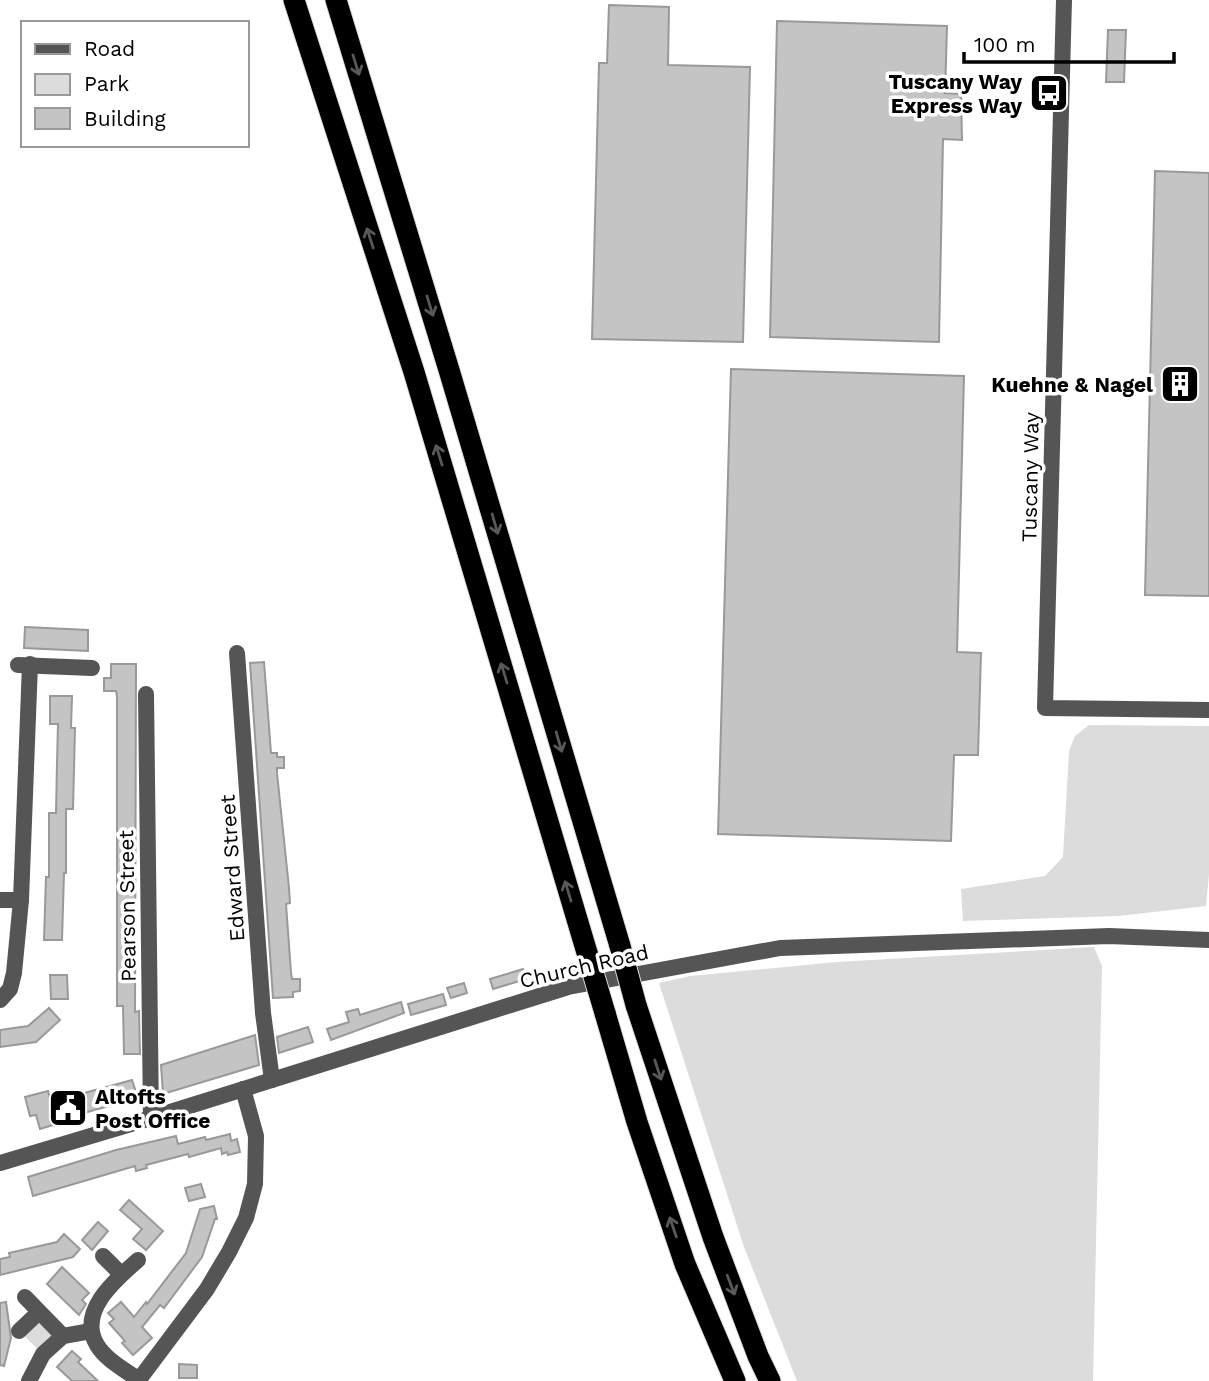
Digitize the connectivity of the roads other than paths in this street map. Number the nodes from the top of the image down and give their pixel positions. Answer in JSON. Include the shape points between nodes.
{"nodes":[{"id":1,"x":294,"y":0,"type":"edge"},
{"id":2,"x":336,"y":0,"type":"edge"},
{"id":3,"x":1064,"y":0,"type":"edge"},
{"id":4,"x":237,"y":653,"type":"dead end"},
{"id":5,"x":92,"y":668,"type":"dead end"},
{"id":6,"x":146,"y":694,"type":"dead end"},
{"id":7,"x":1209,"y":710,"type":"edge"},
{"id":8,"x":0,"y":900,"type":"edge"},
{"id":9,"x":21,"y":900,"type":"junction"},
{"id":10,"x":1209,"y":940,"type":"edge"},
{"id":11,"x":0,"y":1000,"type":"edge"},
{"id":12,"x":272,"y":1080,"type":"junction"},
{"id":13,"x":243,"y":1089,"type":"junction"},
{"id":14,"x":151,"y":1118,"type":"junction"},
{"id":15,"x":0,"y":1163,"type":"edge"},
{"id":16,"x":103,"y":1256,"type":"dead end"},
{"id":17,"x":138,"y":1260,"type":"dead end"},
{"id":18,"x":121,"y":1274,"type":"junction"},
{"id":19,"x":25,"y":1297,"type":"dead end"},
{"id":20,"x":39,"y":1312,"type":"junction"},
{"id":21,"x":19,"y":1331,"type":"dead end"},
{"id":22,"x":91,"y":1331,"type":"junction"},
{"id":23,"x":63,"y":1336,"type":"junction"},
{"id":24,"x":138,"y":1380,"type":"edge"},
{"id":25,"x":29,"y":1381,"type":"edge"},
{"id":26,"x":735,"y":1381,"type":"edge"},
{"id":27,"x":770,"y":1381,"type":"edge"}],
"edges":[{"from":26,"to":1,"type":"highway","one_way":true,"bridge":true,"via":[[685,1264],[637,1122],[414,372]]},
{"from":2,"to":27,"type":"highway","one_way":true,"bridge":true,"via":[[636,1005],[713,1237]]},
{"from":3,"to":7,"type":"street","name":"Tuscany Way","via":[[1045,708]]},
{"from":4,"to":12,"type":"street","name":"Edward Street"},
{"from":5,"to":9,"type":"street","via":[[24,664]]},
{"from":6,"to":14,"type":"street","name":"Pearson Street"},
{"from":8,"to":9,"type":"street"},
{"from":9,"to":11,"type":"street","via":[[14,973],[10,989]]},
{"from":10,"to":12,"type":"street","name":"Church Road","via":[[1109,936],[780,948],[568,987]]},
{"from":12,"to":13,"type":"street","name":"Church Road"},
{"from":13,"to":14,"type":"street","name":"Church Road"},
{"from":13,"to":24,"type":"street","via":[[256,1136],[255,1184],[246,1218],[207,1289]]},
{"from":14,"to":15,"type":"street","name":"Church Road"},
{"from":16,"to":18,"type":"street"},
{"from":17,"to":18,"type":"street"},
{"from":18,"to":22,"type":"street","via":[[98,1303]]},
{"from":19,"to":20,"type":"street"},
{"from":20,"to":21,"type":"street"},
{"from":20,"to":23,"type":"street"},
{"from":22,"to":23,"type":"street"},
{"from":22,"to":24,"type":"street","via":[[98,1347]]},
{"from":23,"to":25,"type":"street","via":[[43,1354]]}]}
